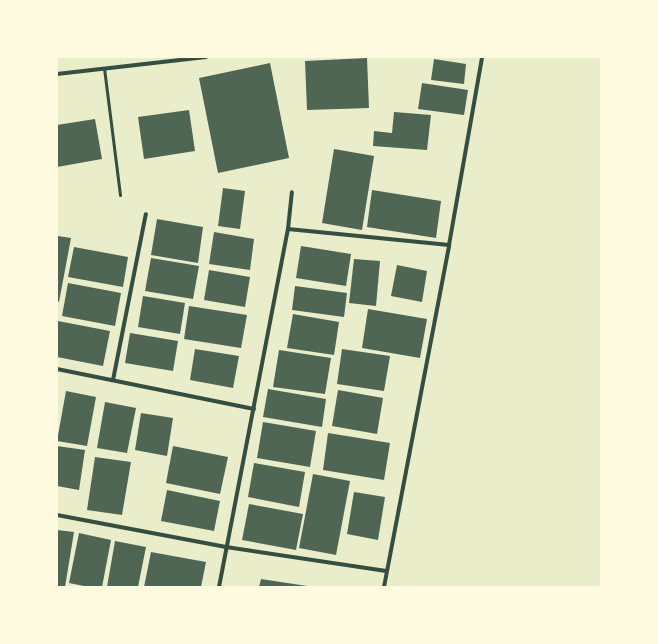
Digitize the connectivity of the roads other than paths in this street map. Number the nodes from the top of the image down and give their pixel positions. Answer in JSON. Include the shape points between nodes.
{"nodes":[{"id":1,"x":206,"y":57,"type":"edge"},
{"id":2,"x":482,"y":57,"type":"edge"},
{"id":3,"x":104,"y":68,"type":"junction"},
{"id":4,"x":57,"y":74,"type":"edge"},
{"id":5,"x":292,"y":192,"type":"dead end"},
{"id":6,"x":120,"y":195,"type":"dead end"},
{"id":7,"x":146,"y":214,"type":"dead end"},
{"id":8,"x":288,"y":229,"type":"junction"},
{"id":9,"x":448,"y":245,"type":"junction"},
{"id":10,"x":57,"y":369,"type":"edge"},
{"id":11,"x":113,"y":380,"type":"junction"},
{"id":12,"x":254,"y":409,"type":"junction"},
{"id":13,"x":57,"y":515,"type":"edge"},
{"id":14,"x":226,"y":548,"type":"junction"},
{"id":15,"x":386,"y":571,"type":"junction"},
{"id":16,"x":218,"y":587,"type":"edge"},
{"id":17,"x":384,"y":587,"type":"edge"}],
"edges":[{"from":1,"to":3,"type":"street"},
{"from":2,"to":9,"type":"street"},
{"from":3,"to":4,"type":"street"},
{"from":3,"to":6,"type":"lane"},
{"from":5,"to":8,"type":"street"},
{"from":7,"to":11,"type":"street"},
{"from":8,"to":9,"type":"street"},
{"from":8,"to":12,"type":"street"},
{"from":9,"to":15,"type":"street"},
{"from":10,"to":11,"type":"street"},
{"from":11,"to":12,"type":"street"},
{"from":12,"to":14,"type":"street"},
{"from":13,"to":14,"type":"street"},
{"from":14,"to":15,"type":"street"},
{"from":14,"to":16,"type":"street"},
{"from":15,"to":17,"type":"street"}]}
